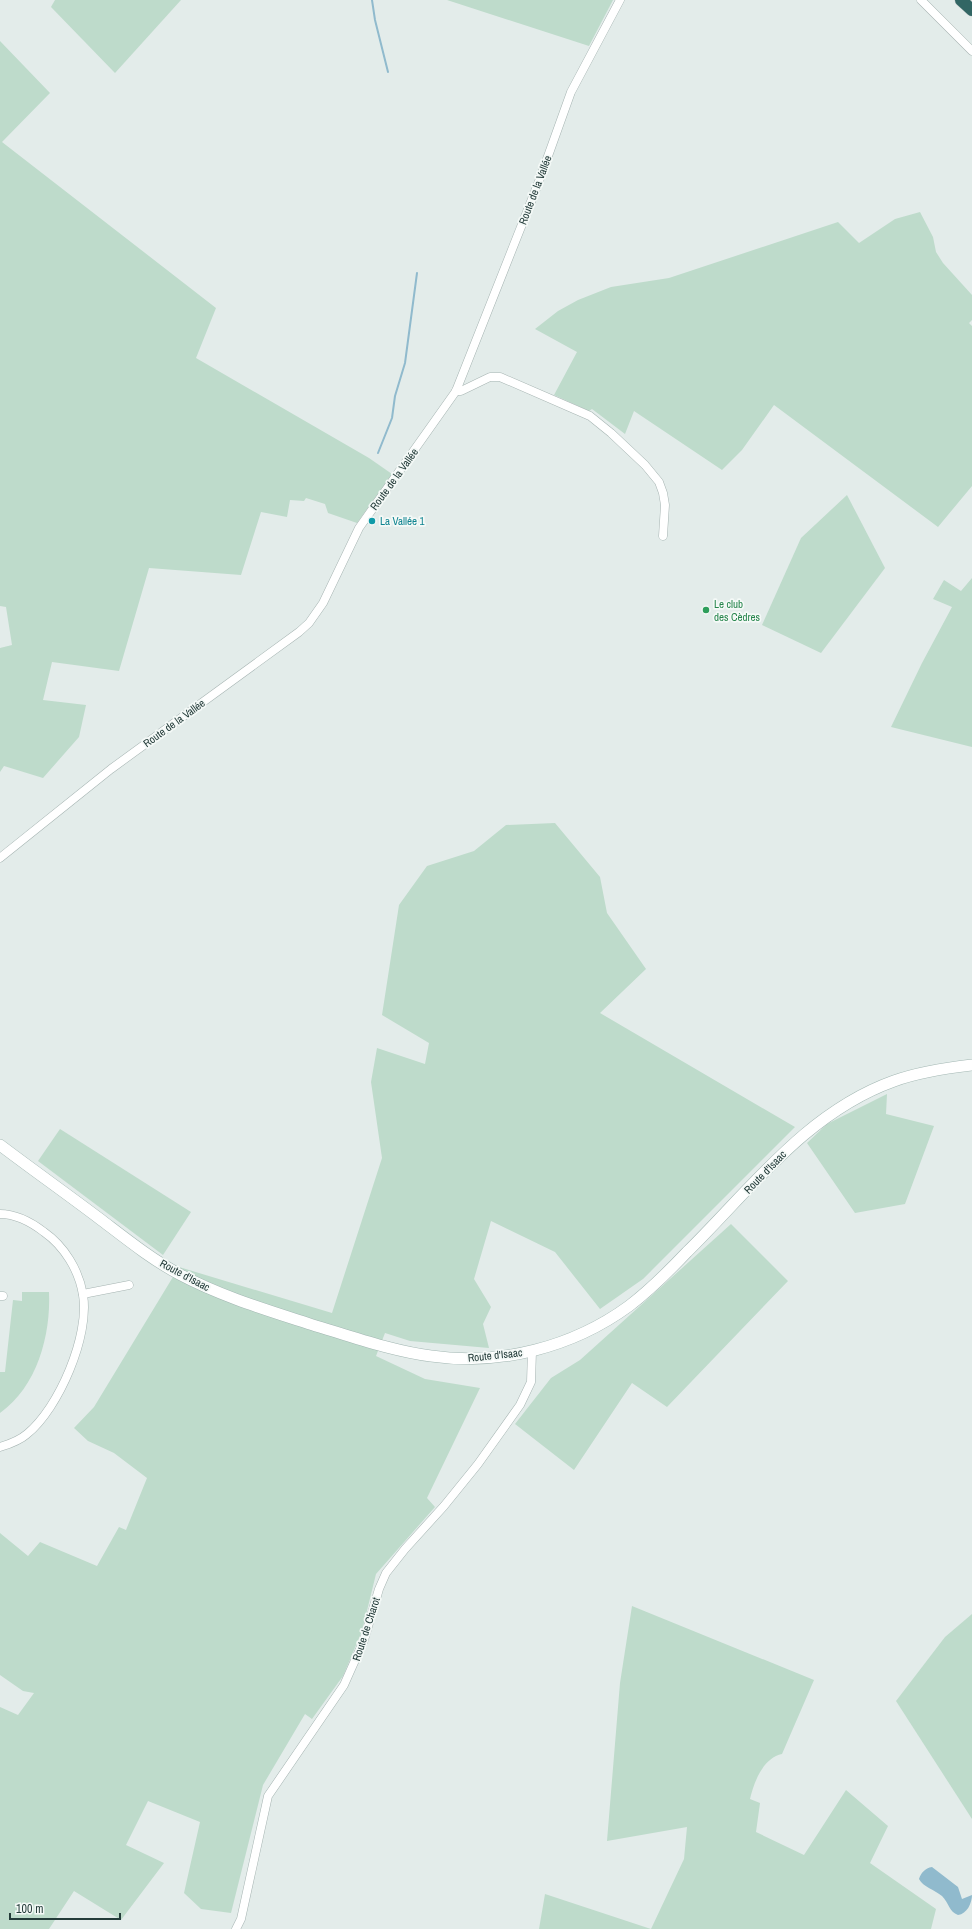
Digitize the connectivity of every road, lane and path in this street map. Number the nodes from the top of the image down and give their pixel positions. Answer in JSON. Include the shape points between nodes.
{"nodes":[{"id":1,"x":620,"y":0,"type":"edge"},
{"id":2,"x":921,"y":0,"type":"edge"},
{"id":3,"x":962,"y":0,"type":"edge"},
{"id":4,"x":972,"y":10,"type":"edge"},
{"id":5,"x":972,"y":51,"type":"edge"},
{"id":6,"x":456,"y":391,"type":"junction"},
{"id":7,"x":663,"y":536,"type":"dead end"},
{"id":8,"x":0,"y":858,"type":"edge"},
{"id":9,"x":972,"y":1065,"type":"edge"},
{"id":10,"x":0,"y":1145,"type":"edge"},
{"id":11,"x":0,"y":1214,"type":"edge"},
{"id":12,"x":129,"y":1285,"type":"dead end"},
{"id":13,"x":83,"y":1294,"type":"junction"},
{"id":14,"x":532,"y":1351,"type":"junction"},
{"id":15,"x":0,"y":1447,"type":"edge"},
{"id":16,"x":236,"y":1929,"type":"edge"}],
"edges":[{"from":1,"to":6,"type":"street","name":"Route de la Vallée","via":[[571,92],[538,184]]},
{"from":2,"to":5,"type":"street"},
{"from":3,"to":4,"type":"highway"},
{"from":6,"to":7,"type":"street","via":[[466,389],[480,380],[500,377],[590,416],[645,465],[659,482],[665,505]]},
{"from":6,"to":8,"type":"street","name":"Route de la Vallée","via":[[371,510],[349,547],[323,603],[309,623],[111,769]]},
{"from":9,"to":14,"type":"street","name":"Route d'Isaac","via":[[925,1072],[895,1080],[838,1108],[797,1140],[688,1252],[629,1306],[571,1339]]},
{"from":10,"to":14,"type":"street","name":"Route d'Isaac","via":[[164,1265],[218,1292],[355,1338],[412,1353],[449,1358],[485,1358]]},
{"from":11,"to":13,"type":"street","via":[[19,1217],[52,1237],[72,1263]]},
{"from":12,"to":13,"type":"street"},
{"from":13,"to":15,"type":"street","via":[[82,1328],[70,1371],[59,1392],[46,1414],[27,1434],[14,1443]]},
{"from":14,"to":16,"type":"street","name":"Route de Charot","via":[[531,1382],[520,1406],[478,1464],[386,1574],[364,1640],[344,1685],[268,1796],[241,1919]]}]}
